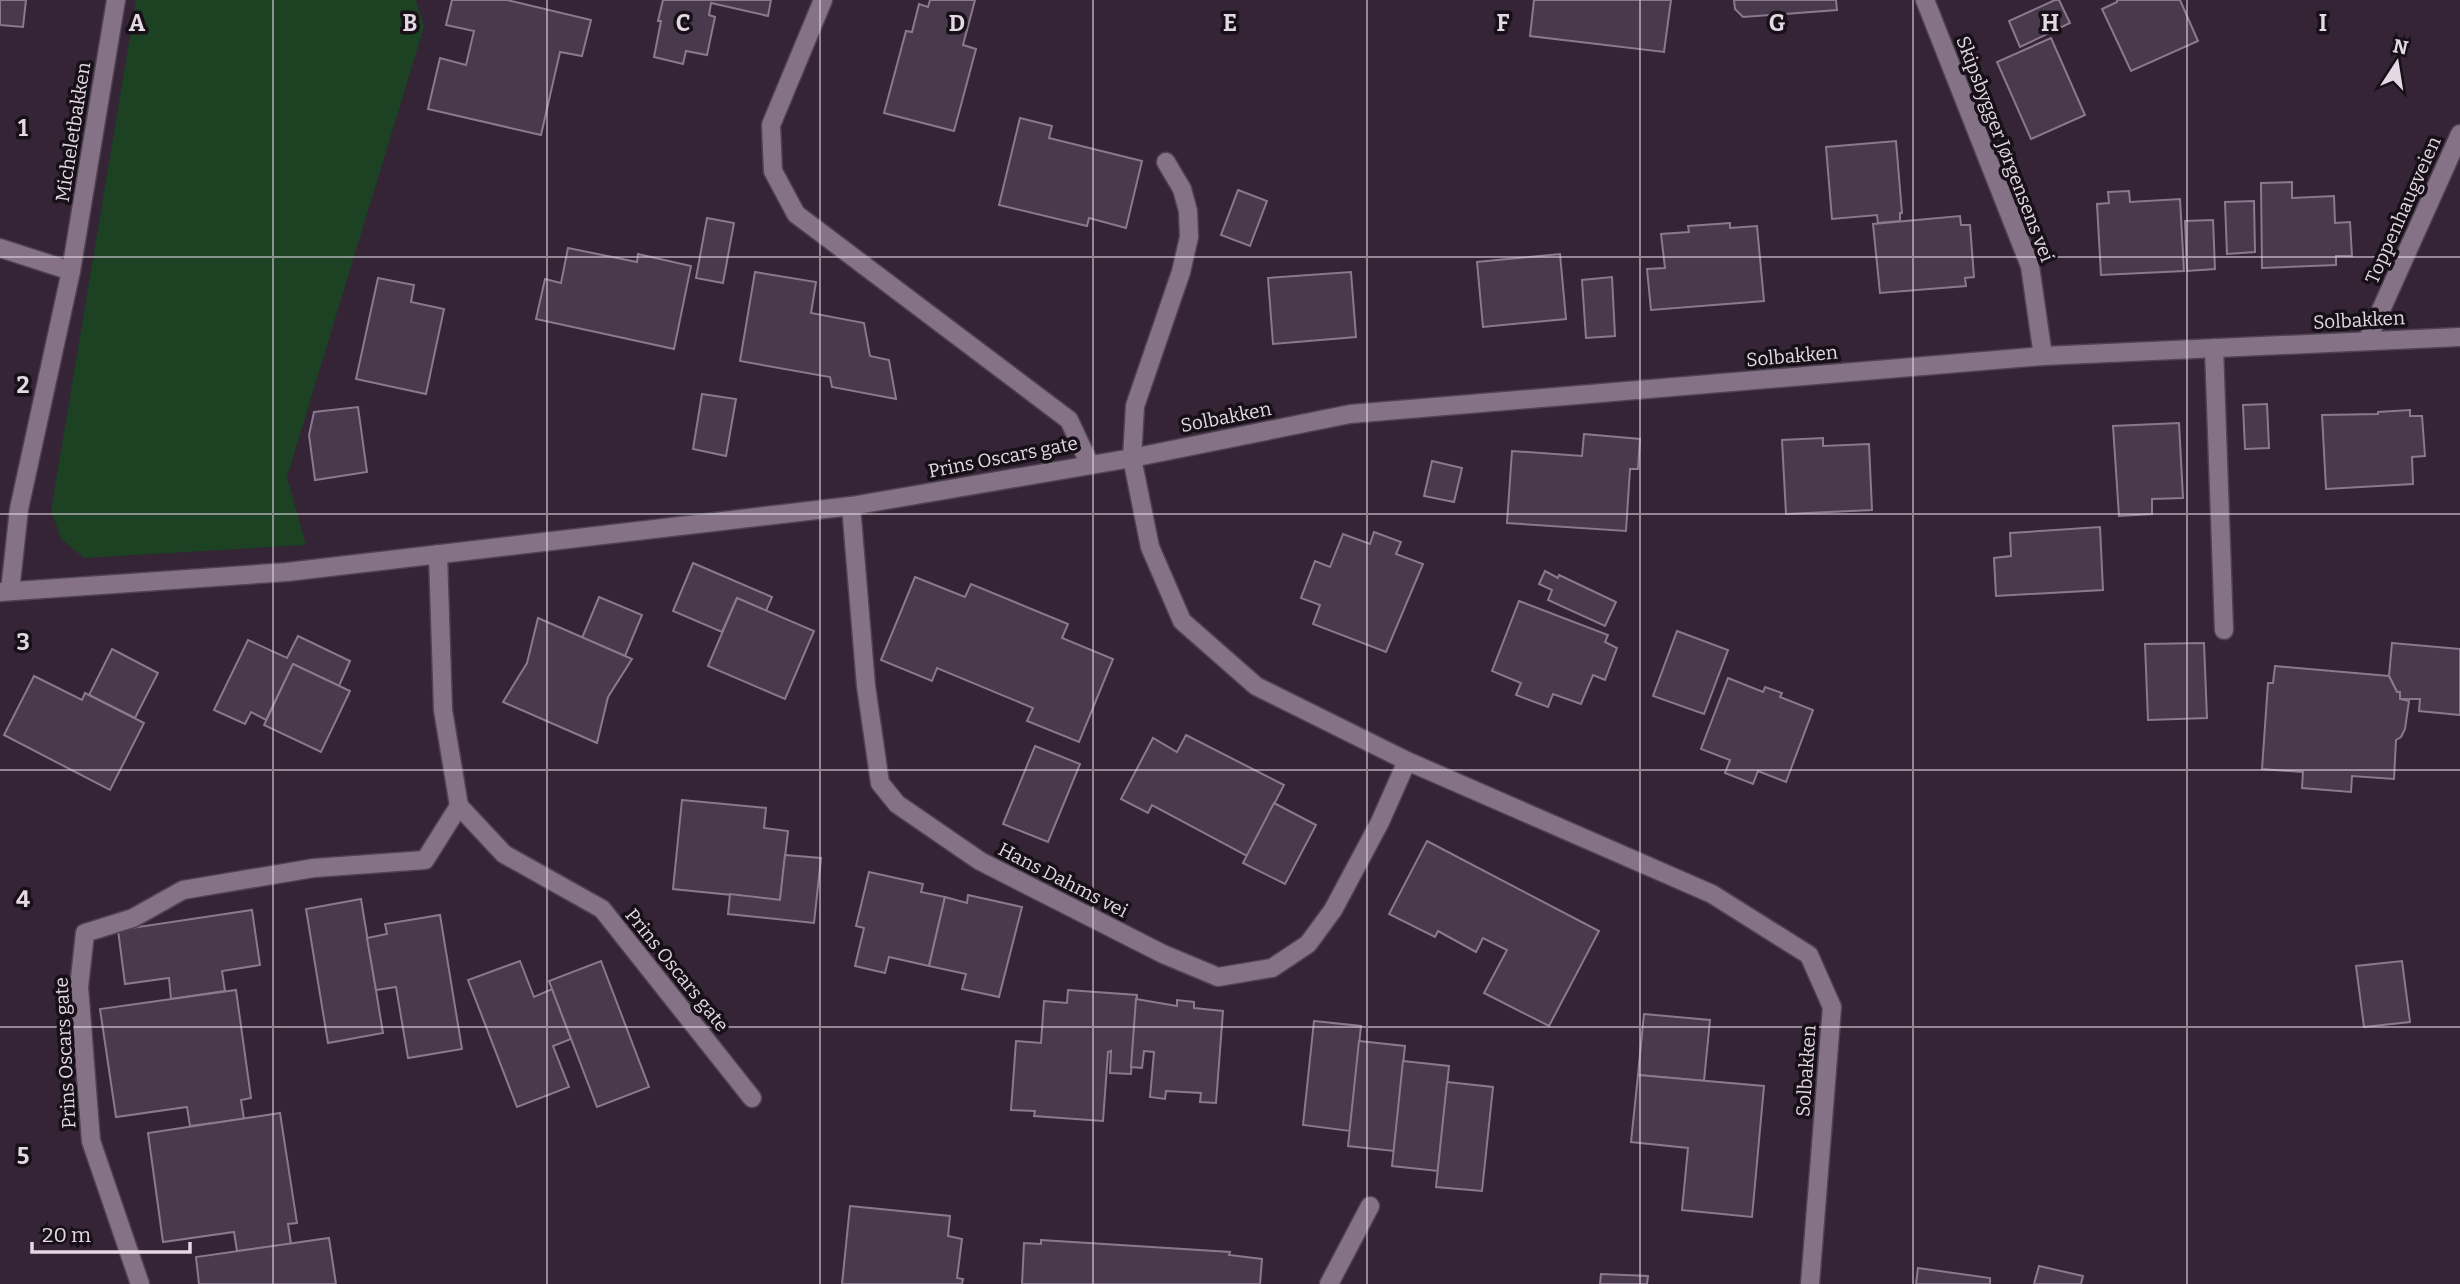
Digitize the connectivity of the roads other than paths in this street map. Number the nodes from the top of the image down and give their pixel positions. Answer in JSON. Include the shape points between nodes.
{"nodes":[{"id":1,"x":116,"y":0,"type":"edge"},
{"id":2,"x":823,"y":0,"type":"edge"},
{"id":3,"x":1925,"y":0,"type":"edge"},
{"id":4,"x":2460,"y":134,"type":"edge"},
{"id":5,"x":1166,"y":162,"type":"dead end"},
{"id":6,"x":0,"y":248,"type":"edge"},
{"id":7,"x":71,"y":271,"type":"junction"},
{"id":8,"x":2460,"y":337,"type":"edge"},
{"id":9,"x":2367,"y":341,"type":"junction"},
{"id":10,"x":2214,"y":348,"type":"junction"},
{"id":11,"x":2043,"y":356,"type":"junction"},
{"id":12,"x":1132,"y":458,"type":"junction"},
{"id":13,"x":1090,"y":465,"type":"junction"},
{"id":14,"x":852,"y":506,"type":"junction"},
{"id":15,"x":438,"y":554,"type":"junction"},
{"id":16,"x":5,"y":591,"type":"edge"},
{"id":17,"x":2224,"y":630,"type":"dead end"},
{"id":18,"x":1407,"y":761,"type":"junction"},
{"id":19,"x":459,"y":806,"type":"junction"},
{"id":20,"x":752,"y":1098,"type":"dead end"},
{"id":21,"x":1370,"y":1206,"type":"dead end"},
{"id":22,"x":140,"y":1284,"type":"edge"},
{"id":23,"x":1329,"y":1284,"type":"edge"},
{"id":24,"x":1810,"y":1284,"type":"edge"}],
"edges":[{"from":1,"to":7,"type":"street","name":"Micheletbakken"},
{"from":2,"to":13,"type":"street","name":"Prins Oscars gate","via":[[771,125],[773,171],[796,214],[1069,420]]},
{"from":3,"to":11,"type":"street","name":"Skipsbygger Jørgensens vei","via":[[2030,266]]},
{"from":4,"to":9,"type":"street","name":"Toppenhaugveien"},
{"from":5,"to":12,"type":"street","name":"Solbakken","via":[[1182,189],[1189,237],[1135,406]]},
{"from":6,"to":7,"type":"street"},
{"from":7,"to":16,"type":"street","name":"Micheletbakken"},
{"from":8,"to":9,"type":"street","name":"Solbakken"},
{"from":9,"to":10,"type":"street","name":"Solbakken"},
{"from":10,"to":11,"type":"street","name":"Solbakken"},
{"from":10,"to":17,"type":"street"},
{"from":11,"to":12,"type":"street","name":"Solbakken","via":[[1350,414]]},
{"from":12,"to":13,"type":"street","name":"Solbakken"},
{"from":12,"to":18,"type":"street","name":"Solbakken","via":[[1150,547],[1182,621],[1256,686]]},
{"from":13,"to":14,"type":"street","name":"Prins Oscars gate"},
{"from":14,"to":15,"type":"street","name":"Prins Oscars gate"},
{"from":14,"to":18,"type":"street","name":"Hans Dahms vei","via":[[866,686],[880,783],[897,804],[980,861],[1163,954],[1218,976],[1272,968],[1308,944],[1333,910]]},
{"from":15,"to":16,"type":"street","name":"Prins Oscars gate","via":[[287,572]]},
{"from":15,"to":19,"type":"street","via":[[443,710]]},
{"from":18,"to":24,"type":"street","name":"Solbakken","via":[[1712,894],[1809,955],[1832,1007]]},
{"from":19,"to":20,"type":"street","name":"Prins Oscars gate","via":[[505,854],[602,909]]},
{"from":19,"to":22,"type":"street","name":"Prins Oscars gate","via":[[425,860],[314,868],[183,890],[133,918],[85,933],[79,987],[91,1141]]},
{"from":21,"to":23,"type":"street"}]}
